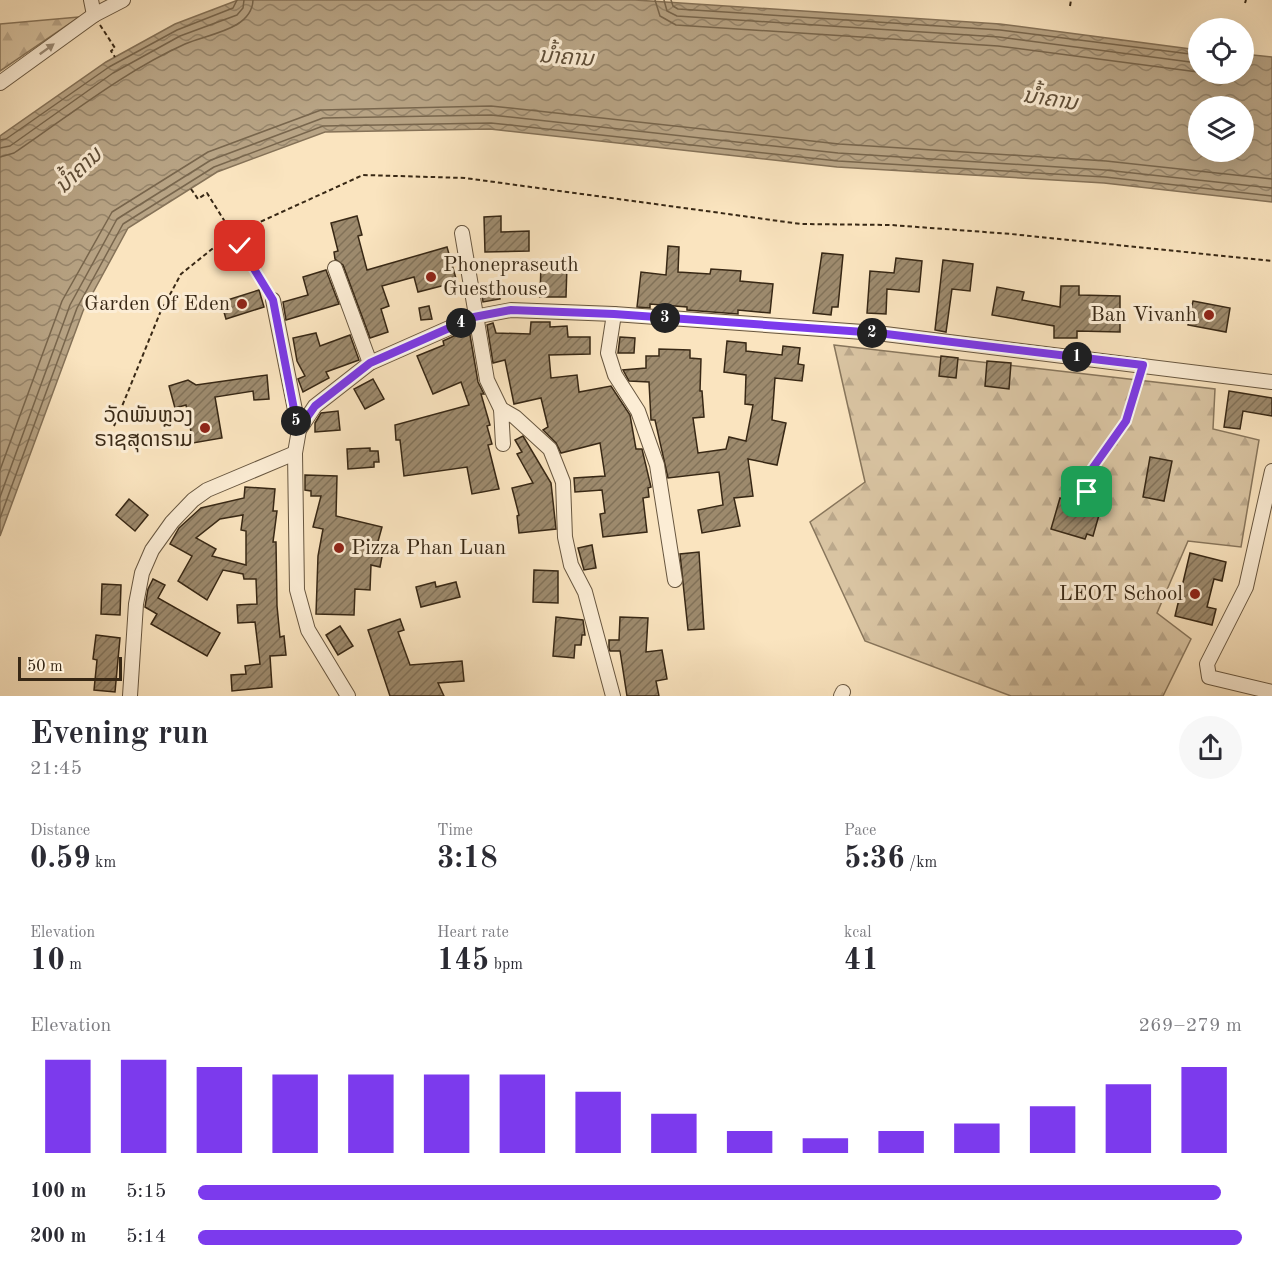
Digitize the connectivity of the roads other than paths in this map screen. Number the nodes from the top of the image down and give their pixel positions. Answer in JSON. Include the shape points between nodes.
{"nodes":[{"id":1,"x":91,"y":0,"type":"edge"},
{"id":2,"x":123,"y":0,"type":"edge"},
{"id":3,"x":94,"y":15,"type":"junction"},
{"id":4,"x":0,"y":83,"type":"edge"},
{"id":5,"x":462,"y":233,"type":"dead end"},
{"id":6,"x":335,"y":268,"type":"dead end"},
{"id":7,"x":273,"y":300,"type":"road end"},
{"id":8,"x":614,"y":314,"type":"junction"},
{"id":9,"x":474,"y":317,"type":"junction"},
{"id":10,"x":370,"y":363,"type":"junction"},
{"id":11,"x":1272,"y":382,"type":"edge"},
{"id":12,"x":501,"y":409,"type":"junction"},
{"id":13,"x":298,"y":430,"type":"junction"},
{"id":14,"x":503,"y":444,"type":"dead end"},
{"id":15,"x":295,"y":453,"type":"junction"},
{"id":16,"x":1272,"y":471,"type":"edge"},
{"id":17,"x":675,"y":580,"type":"dead end"},
{"id":18,"x":1272,"y":692,"type":"edge"},
{"id":19,"x":130,"y":696,"type":"edge"},
{"id":20,"x":348,"y":696,"type":"edge"},
{"id":21,"x":613,"y":696,"type":"edge"}],
"edges":[{"from":1,"to":3,"type":"street"},
{"from":2,"to":3,"type":"street"},
{"from":4,"to":3,"type":"street","one_way":true},
{"from":5,"to":9,"type":"street"},
{"from":6,"to":10,"type":"street"},
{"from":7,"to":13,"type":"street"},
{"from":8,"to":9,"type":"street","via":[[511,310]]},
{"from":8,"to":11,"type":"street","via":[[878,333]]},
{"from":8,"to":17,"type":"street","via":[[608,353],[615,375],[638,411],[657,465]]},
{"from":9,"to":10,"type":"street"},
{"from":9,"to":12,"type":"street","via":[[487,380]]},
{"from":10,"to":13,"type":"street","via":[[315,406]]},
{"from":12,"to":14,"type":"street"},
{"from":12,"to":21,"type":"street","via":[[550,449],[563,482],[565,537],[571,565],[585,592]]},
{"from":13,"to":15,"type":"street"},
{"from":15,"to":19,"type":"street","via":[[207,490],[172,522],[152,550],[142,573],[136,604]]},
{"from":15,"to":20,"type":"street","via":[[297,590],[301,611],[308,630]]},
{"from":16,"to":18,"type":"street","via":[[1246,587],[1208,664],[1209,677]]}]}
